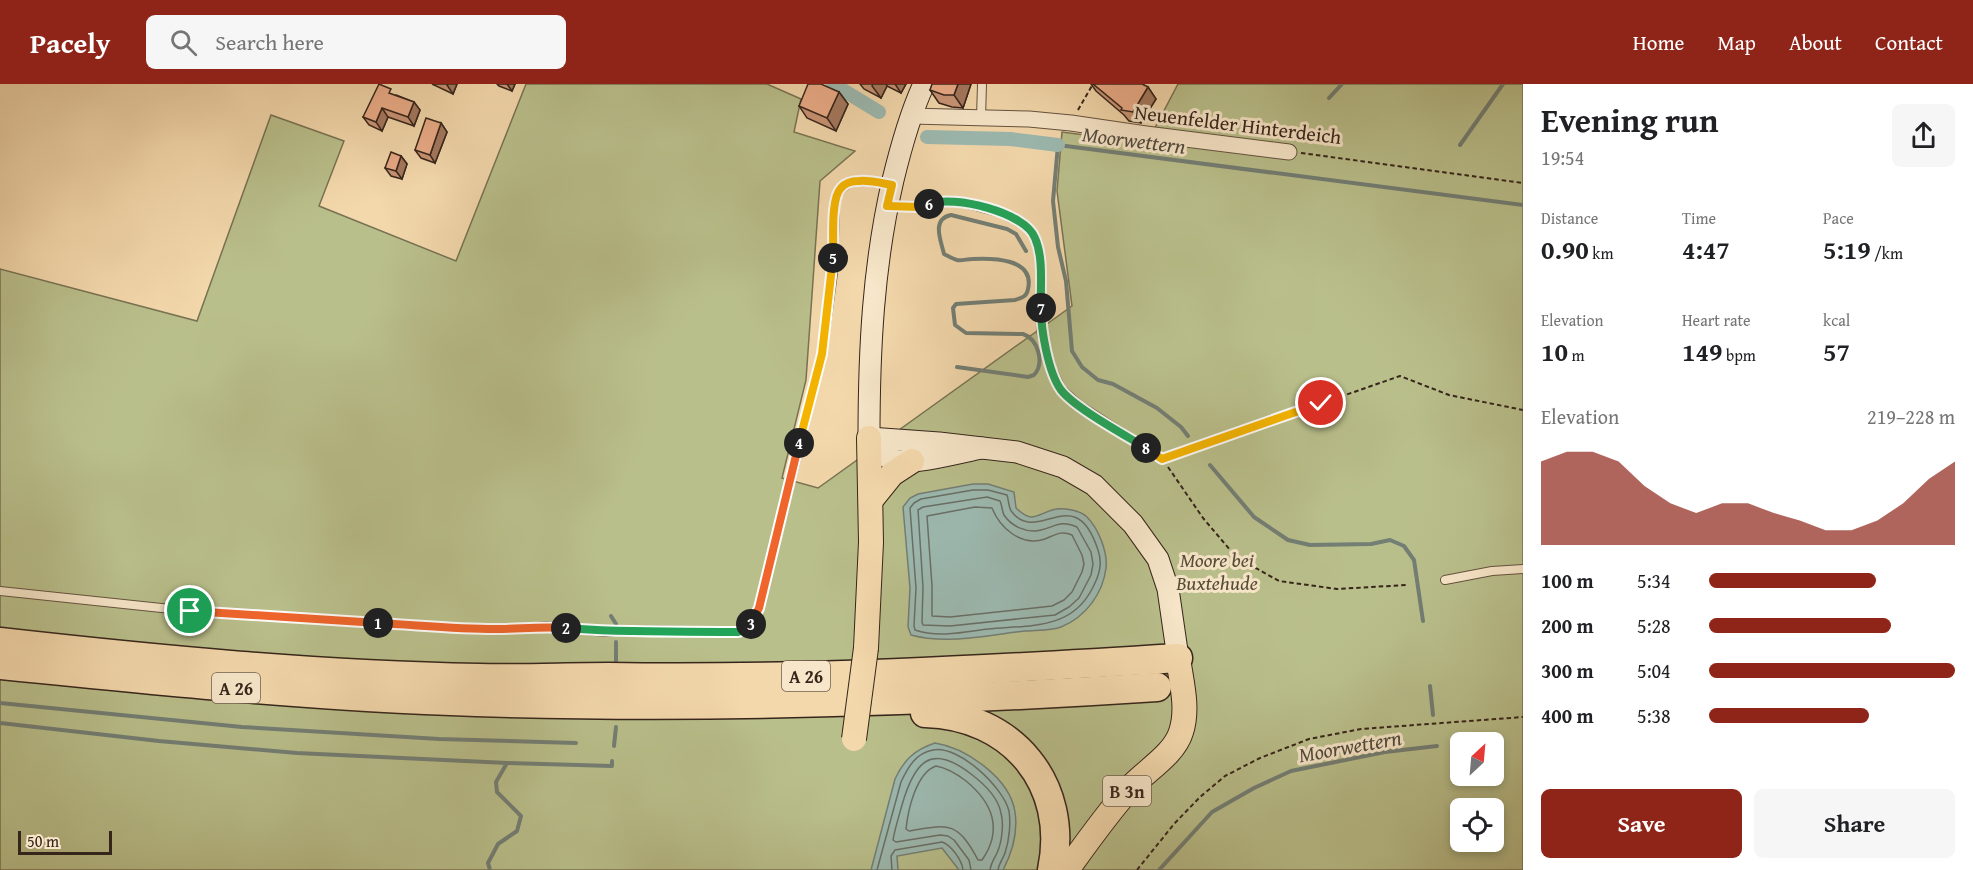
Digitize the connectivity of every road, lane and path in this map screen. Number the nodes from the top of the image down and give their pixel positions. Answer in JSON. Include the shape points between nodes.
{"nodes":[{"id":1,"x":924,"y":84,"type":"edge"},
{"id":2,"x":982,"y":84,"type":"edge"},
{"id":3,"x":1093,"y":84,"type":"edge"},
{"id":4,"x":911,"y":116,"type":"junction"},
{"id":5,"x":981,"y":118,"type":"junction"},
{"id":6,"x":1071,"y":123,"type":"junction"},
{"id":7,"x":1290,"y":152,"type":"joint"},
{"id":8,"x":1523,"y":183,"type":"edge"},
{"id":9,"x":892,"y":185,"type":"junction"},
{"id":10,"x":887,"y":206,"type":"junction"},
{"id":11,"x":1523,"y":410,"type":"edge"},
{"id":12,"x":869,"y":438,"type":"junction"},
{"id":13,"x":982,"y":448,"type":"junction"},
{"id":14,"x":1162,"y":459,"type":"junction"},
{"id":15,"x":912,"y":460,"type":"junction"},
{"id":16,"x":871,"y":500,"type":"junction"},
{"id":17,"x":1523,"y":569,"type":"edge"},
{"id":18,"x":1446,"y":580,"type":"dead end"},
{"id":19,"x":1406,"y":585,"type":"dead end"},
{"id":20,"x":0,"y":591,"type":"edge"},
{"id":21,"x":0,"y":642,"type":"edge"},
{"id":22,"x":1178,"y":658,"type":"junction"},
{"id":23,"x":0,"y":665,"type":"edge"},
{"id":24,"x":1157,"y":687,"type":"dead end"},
{"id":25,"x":617,"y":699,"type":"junction"},
{"id":26,"x":1523,"y":717,"type":"edge"},
{"id":27,"x":854,"y":739,"type":"dead end"},
{"id":28,"x":1052,"y":870,"type":"edge"},
{"id":29,"x":1067,"y":870,"type":"edge"},
{"id":30,"x":1137,"y":870,"type":"edge"}],
"edges":[{"from":1,"to":4,"type":"main road"},
{"from":2,"to":5,"type":"lane"},
{"from":3,"to":6,"type":"path"},
{"from":4,"to":5,"type":"street","name":"Neuenfelder Hinterdeich"},
{"from":4,"to":9,"type":"main road"},
{"from":5,"to":6,"type":"street","name":"Neuenfelder Hinterdeich"},
{"from":6,"to":7,"type":"street","name":"Neuenfelder Hinterdeich"},
{"from":7,"to":8,"type":"path","name":"Neuenfelder Hinterdeich"},
{"from":9,"to":10,"type":"main road"},
{"from":9,"to":20,"type":"lane","via":[[858,181],[837,193],[822,354],[759,608],[748,629],[471,629],[190,611]]},
{"from":10,"to":12,"type":"main road","via":[[876,267]]},
{"from":10,"to":14,"type":"lane","via":[[961,202],[1024,224],[1035,237],[1040,259],[1041,331],[1061,389]]},
{"from":11,"to":14,"type":"path","via":[[1449,395],[1400,375]]},
{"from":12,"to":13,"type":"main road"},
{"from":12,"to":15,"type":"main road","via":[[890,459]]},
{"from":12,"to":16,"type":"main road"},
{"from":13,"to":15,"type":"main road"},
{"from":13,"to":22,"type":"main road","via":[[1048,461],[1085,478],[1111,500],[1162,567]]},
{"from":14,"to":19,"type":"path","via":[[1218,538],[1236,557],[1258,571],[1279,581],[1337,589]]},
{"from":15,"to":16,"type":"main road","via":[[892,474]]},
{"from":16,"to":27,"type":"main road","bridge":true,"via":[[866,648]]},
{"from":17,"to":18,"type":"lane"},
{"from":21,"to":25,"type":"highway","number":"A 26","via":[[346,672],[479,678]]},
{"from":22,"to":25,"type":"highway","number":"A 26","via":[[883,675]]},
{"from":22,"to":29,"type":"main road","number":"B 3n","via":[[1185,715],[1179,738],[1123,796]]},
{"from":23,"to":25,"type":"highway","number":"A 26","via":[[205,686],[474,702],[542,712]]},
{"from":24,"to":25,"type":"highway","number":"A 26","via":[[907,701],[722,705]]},
{"from":25,"to":28,"type":"highway","via":[[735,717],[941,713],[968,720],[993,731],[1021,752],[1045,788],[1056,827]]},
{"from":26,"to":30,"type":"path","via":[[1361,729],[1309,739],[1260,758],[1225,776],[1200,797]]}]}
